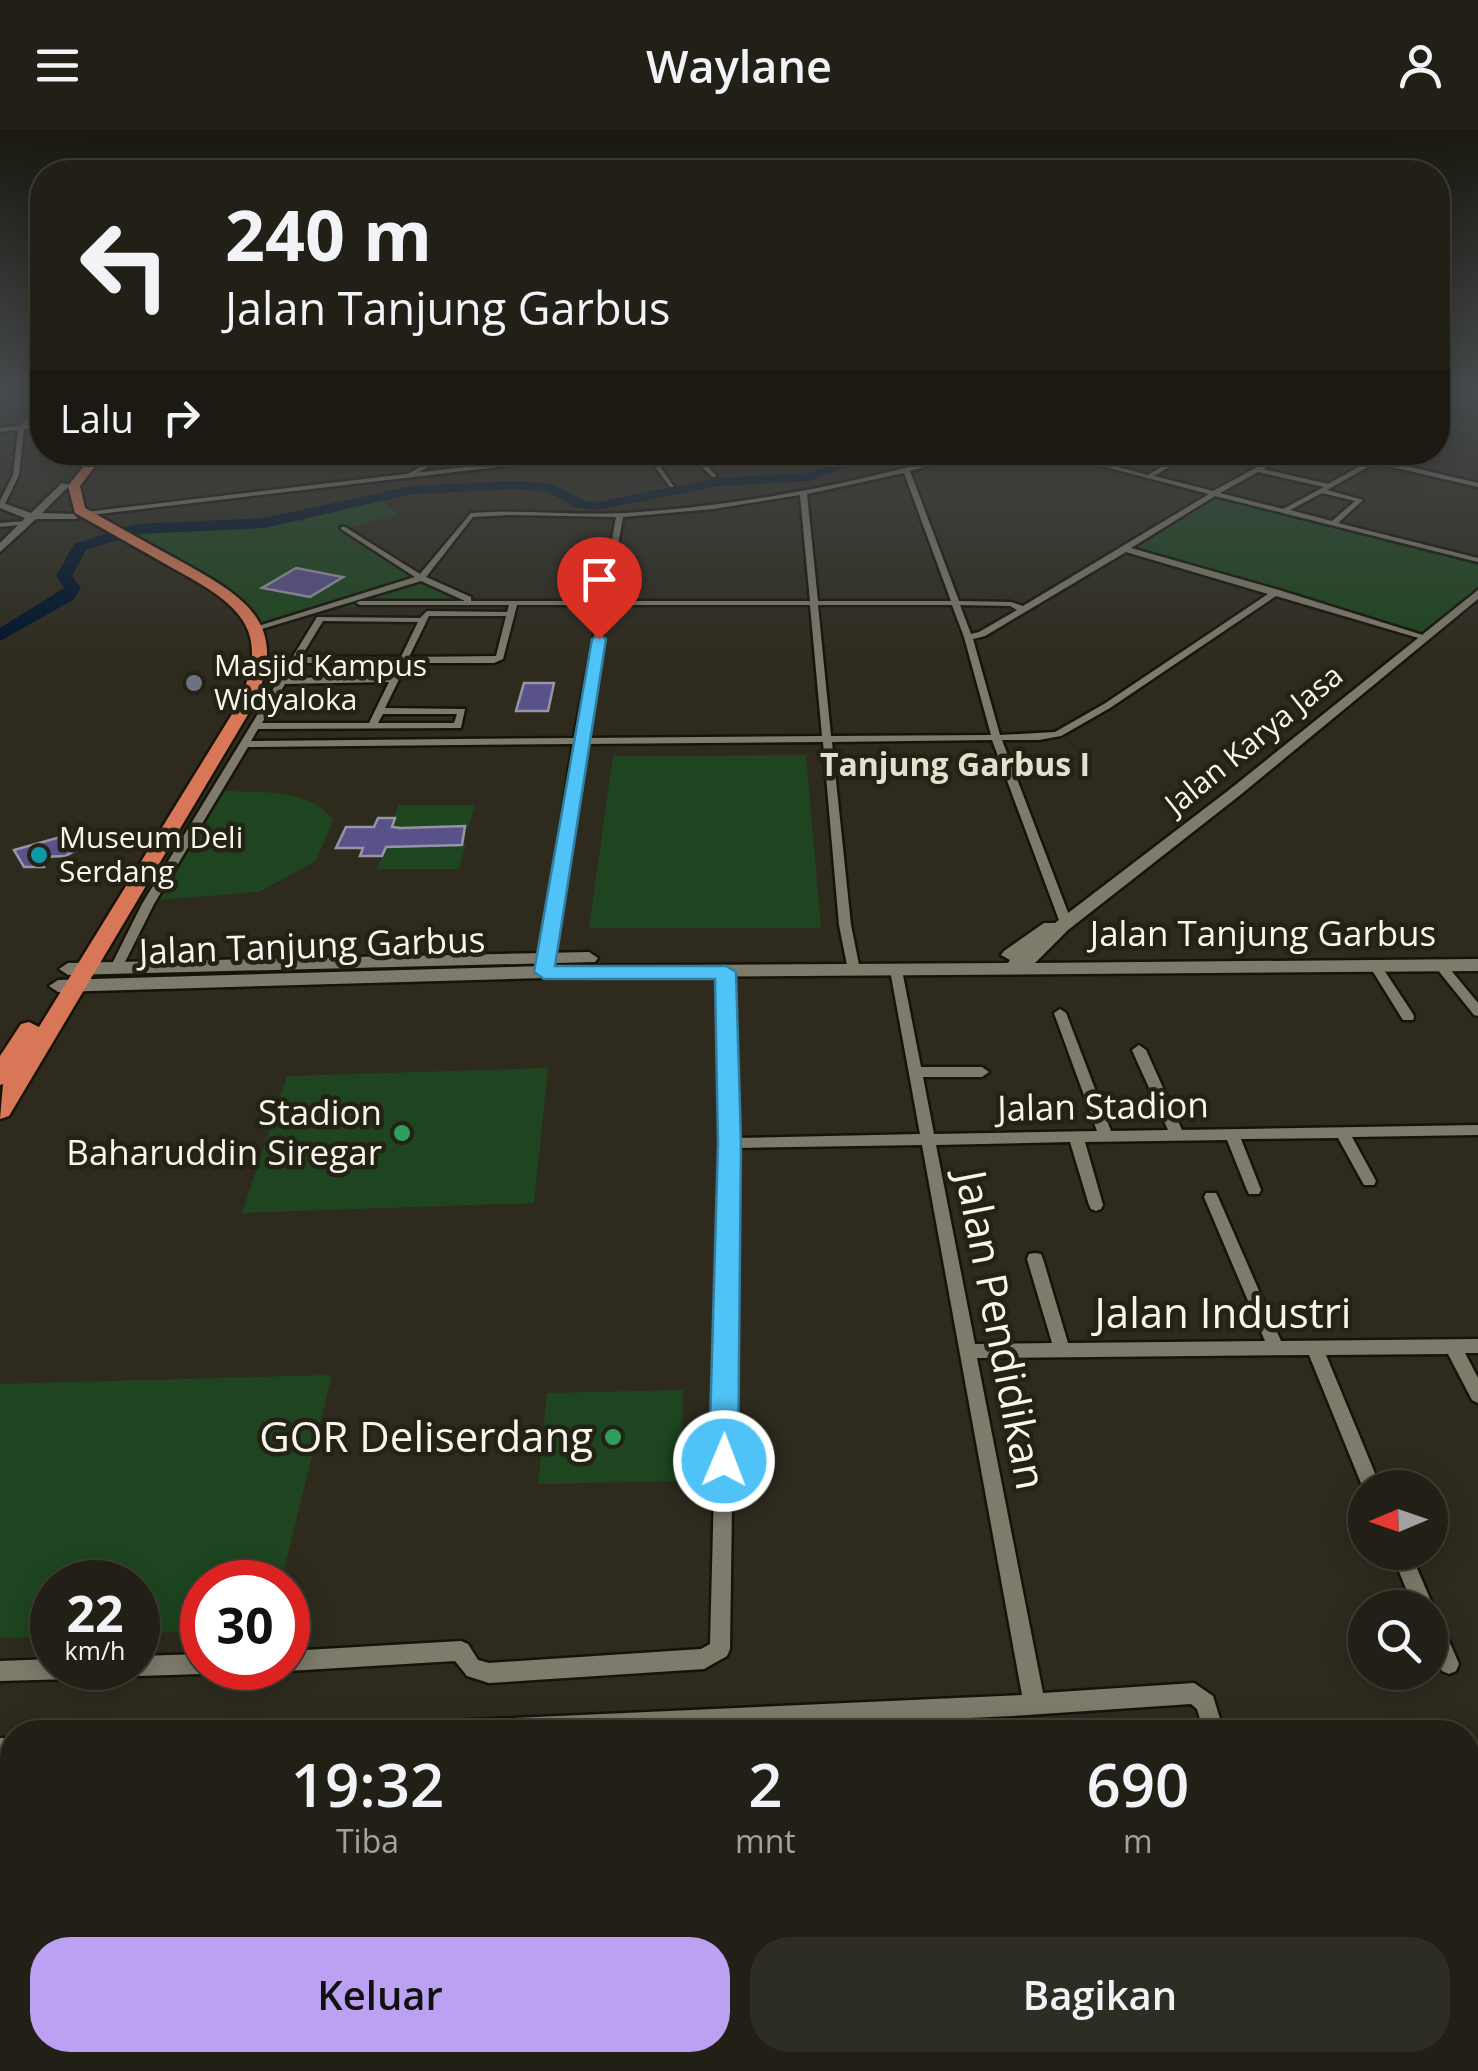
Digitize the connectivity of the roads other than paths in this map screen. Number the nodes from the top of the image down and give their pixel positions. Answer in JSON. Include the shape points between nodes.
{"nodes":[{"id":1,"x":13,"y":481,"type":"edge"},
{"id":2,"x":69,"y":481,"type":"edge"},
{"id":3,"x":78,"y":481,"type":"edge"},
{"id":4,"x":367,"y":481,"type":"edge"},
{"id":5,"x":668,"y":481,"type":"edge"},
{"id":6,"x":860,"y":481,"type":"edge"},
{"id":7,"x":910,"y":481,"type":"edge"},
{"id":8,"x":1168,"y":481,"type":"edge"},
{"id":9,"x":1240,"y":481,"type":"edge"},
{"id":10,"x":1304,"y":481,"type":"edge"},
{"id":11,"x":1338,"y":481,"type":"edge"},
{"id":12,"x":65,"y":485,"type":"junction"},
{"id":13,"x":672,"y":486,"type":"dead end"},
{"id":14,"x":1328,"y":486,"type":"junction"},
{"id":15,"x":1319,"y":490,"type":"junction"},
{"id":16,"x":803,"y":491,"type":"junction"},
{"id":17,"x":1218,"y":493,"type":"junction"},
{"id":18,"x":0,"y":506,"type":"edge"},
{"id":19,"x":1286,"y":510,"type":"junction"},
{"id":20,"x":620,"y":516,"type":"junction"},
{"id":21,"x":30,"y":520,"type":"junction"},
{"id":22,"x":86,"y":520,"type":"junction"},
{"id":23,"x":1335,"y":522,"type":"junction"},
{"id":24,"x":0,"y":525,"type":"edge"},
{"id":25,"x":343,"y":528,"type":"dead end"},
{"id":26,"x":123,"y":540,"type":"junction"},
{"id":27,"x":0,"y":549,"type":"edge"},
{"id":28,"x":1125,"y":549,"type":"junction"},
{"id":29,"x":1478,"y":560,"type":"edge"},
{"id":30,"x":421,"y":578,"type":"junction"},
{"id":31,"x":1276,"y":592,"type":"junction"},
{"id":32,"x":1478,"y":593,"type":"edge"},
{"id":33,"x":456,"y":594,"type":"junction"},
{"id":34,"x":606,"y":602,"type":"junction"},
{"id":35,"x":350,"y":603,"type":"junction"},
{"id":36,"x":478,"y":603,"type":"junction"},
{"id":37,"x":955,"y":603,"type":"junction"},
{"id":38,"x":814,"y":604,"type":"junction"},
{"id":39,"x":1020,"y":608,"type":"junction"},
{"id":40,"x":512,"y":609,"type":"junction"},
{"id":41,"x":427,"y":610,"type":"junction"},
{"id":42,"x":320,"y":616,"type":"junction"},
{"id":43,"x":258,"y":629,"type":"junction"},
{"id":44,"x":968,"y":637,"type":"junction"},
{"id":45,"x":1425,"y":637,"type":"junction"},
{"id":46,"x":295,"y":660,"type":"junction"},
{"id":47,"x":403,"y":660,"type":"junction"},
{"id":48,"x":395,"y":679,"type":"junction"},
{"id":49,"x":283,"y":681,"type":"junction"},
{"id":50,"x":380,"y":711,"type":"junction"},
{"id":51,"x":256,"y":726,"type":"junction"},
{"id":52,"x":372,"y":726,"type":"junction"},
{"id":53,"x":458,"y":726,"type":"junction"},
{"id":54,"x":997,"y":737,"type":"junction"},
{"id":55,"x":580,"y":739,"type":"junction"},
{"id":56,"x":827,"y":739,"type":"junction"},
{"id":57,"x":454,"y":741,"type":"junction"},
{"id":58,"x":244,"y":744,"type":"junction"},
{"id":59,"x":1064,"y":925,"type":"junction"},
{"id":60,"x":1016,"y":960,"type":"junction"},
{"id":61,"x":853,"y":964,"type":"junction"},
{"id":62,"x":544,"y":965,"type":"junction"},
{"id":63,"x":1478,"y":965,"type":"edge"},
{"id":64,"x":1440,"y":966,"type":"junction"},
{"id":65,"x":1376,"y":967,"type":"junction"},
{"id":66,"x":116,"y":968,"type":"junction"},
{"id":67,"x":896,"y":970,"type":"junction"},
{"id":68,"x":726,"y":972,"type":"junction"},
{"id":69,"x":72,"y":977,"type":"junction"},
{"id":70,"x":1478,"y":1012,"type":"edge"},
{"id":71,"x":1060,"y":1013,"type":"dead end"},
{"id":72,"x":1408,"y":1017,"type":"dead end"},
{"id":73,"x":1139,"y":1050,"type":"dead end"},
{"id":74,"x":917,"y":1072,"type":"junction"},
{"id":75,"x":982,"y":1072,"type":"dead end"},
{"id":76,"x":0,"y":1076,"type":"edge"},
{"id":77,"x":0,"y":1110,"type":"edge"},
{"id":78,"x":1478,"y":1130,"type":"edge"},
{"id":79,"x":1344,"y":1133,"type":"junction"},
{"id":80,"x":1232,"y":1135,"type":"junction"},
{"id":81,"x":1106,"y":1136,"type":"junction"},
{"id":82,"x":1177,"y":1136,"type":"junction"},
{"id":83,"x":1076,"y":1138,"type":"junction"},
{"id":84,"x":925,"y":1139,"type":"junction"},
{"id":85,"x":730,"y":1143,"type":"junction"},
{"id":86,"x":1369,"y":1181,"type":"dead end"},
{"id":87,"x":1254,"y":1190,"type":"dead end"},
{"id":88,"x":1212,"y":1197,"type":"dead end"},
{"id":89,"x":1096,"y":1206,"type":"dead end"},
{"id":90,"x":1035,"y":1259,"type":"dead end"},
{"id":91,"x":1275,"y":1346,"type":"junction"},
{"id":92,"x":1314,"y":1346,"type":"junction"},
{"id":93,"x":1478,"y":1346,"type":"edge"},
{"id":94,"x":1453,"y":1347,"type":"junction"},
{"id":95,"x":1062,"y":1349,"type":"junction"},
{"id":96,"x":969,"y":1350,"type":"junction"},
{"id":97,"x":1478,"y":1394,"type":"edge"},
{"id":98,"x":1365,"y":1470,"type":"edge"},
{"id":99,"x":310,"y":1660,"type":"edge"},
{"id":100,"x":30,"y":1671,"type":"edge"},
{"id":101,"x":0,"y":1672,"type":"edge"},
{"id":102,"x":1032,"y":1695,"type":"junction"},
{"id":103,"x":637,"y":1720,"type":"edge"},
{"id":104,"x":1211,"y":1720,"type":"edge"}],
"edges":[{"from":1,"to":18,"type":"street"},
{"from":2,"to":12,"type":"highway"},
{"from":3,"to":22,"type":"highway","via":[[75,505]]},
{"from":4,"to":22,"type":"street","via":[[160,504]]},
{"from":5,"to":13,"type":"street"},
{"from":6,"to":16,"type":"street"},
{"from":7,"to":37,"type":"street"},
{"from":8,"to":17,"type":"street"},
{"from":9,"to":17,"type":"street"},
{"from":10,"to":14,"type":"street"},
{"from":11,"to":14,"type":"street"},
{"from":12,"to":21,"type":"street"},
{"from":12,"to":22,"type":"highway","via":[[64,506]]},
{"from":14,"to":15,"type":"street"},
{"from":15,"to":19,"type":"street"},
{"from":15,"to":23,"type":"street","via":[[1360,500]]},
{"from":16,"to":20,"type":"street"},
{"from":16,"to":38,"type":"street"},
{"from":17,"to":19,"type":"street"},
{"from":17,"to":28,"type":"street"},
{"from":18,"to":21,"type":"street"},
{"from":19,"to":23,"type":"street"},
{"from":20,"to":30,"type":"street","via":[[471,515]]},
{"from":20,"to":34,"type":"street"},
{"from":21,"to":22,"type":"street"},
{"from":21,"to":24,"type":"street"},
{"from":21,"to":27,"type":"street"},
{"from":22,"to":26,"type":"highway"},
{"from":23,"to":29,"type":"street"},
{"from":25,"to":30,"type":"street"},
{"from":26,"to":43,"type":"highway","via":[[230,594]]},
{"from":26,"to":69,"type":"highway","via":[[220,596],[242,622],[250,660],[222,724]]},
{"from":28,"to":31,"type":"street"},
{"from":28,"to":39,"type":"street"},
{"from":30,"to":33,"type":"street"},
{"from":30,"to":35,"type":"street"},
{"from":31,"to":45,"type":"street"},
{"from":31,"to":54,"type":"street","via":[[1058,734]]},
{"from":32,"to":45,"type":"street","name":"Jalan Karya Jasa"},
{"from":33,"to":36,"type":"street"},
{"from":33,"to":41,"type":"street"},
{"from":34,"to":38,"type":"street"},
{"from":34,"to":40,"type":"street"},
{"from":34,"to":55,"type":"street"},
{"from":35,"to":41,"type":"street"},
{"from":35,"to":42,"type":"street"},
{"from":36,"to":40,"type":"street"},
{"from":36,"to":41,"type":"street"},
{"from":37,"to":38,"type":"street"},
{"from":37,"to":39,"type":"street"},
{"from":37,"to":44,"type":"street"},
{"from":38,"to":56,"type":"street"},
{"from":39,"to":44,"type":"street"},
{"from":40,"to":41,"type":"street"},
{"from":40,"to":47,"type":"street","via":[[498,659]]},
{"from":41,"to":42,"type":"street"},
{"from":41,"to":47,"type":"street"},
{"from":42,"to":43,"type":"street"},
{"from":42,"to":46,"type":"street"},
{"from":43,"to":69,"type":"highway","via":[[262,668],[246,706]]},
{"from":44,"to":54,"type":"street"},
{"from":45,"to":59,"type":"street","name":"Jalan Karya Jasa"},
{"from":46,"to":47,"type":"street"},
{"from":46,"to":49,"type":"street"},
{"from":47,"to":48,"type":"street"},
{"from":48,"to":49,"type":"street"},
{"from":48,"to":50,"type":"street"},
{"from":49,"to":51,"type":"street"},
{"from":50,"to":52,"type":"street"},
{"from":50,"to":53,"type":"street","via":[[462,710]]},
{"from":51,"to":52,"type":"street"},
{"from":51,"to":58,"type":"street"},
{"from":52,"to":53,"type":"street"},
{"from":53,"to":57,"type":"street"},
{"from":54,"to":56,"type":"street"},
{"from":54,"to":59,"type":"street"},
{"from":55,"to":56,"type":"street"},
{"from":55,"to":57,"type":"street"},
{"from":55,"to":62,"type":"street"},
{"from":56,"to":61,"type":"street"},
{"from":57,"to":58,"type":"street"},
{"from":58,"to":66,"type":"street"},
{"from":59,"to":60,"type":"street","name":"Jalan Karya Jasa"},
{"from":60,"to":61,"type":"street","name":"Jalan Tanjung Garbus"},
{"from":60,"to":65,"type":"street","name":"Jalan Tanjung Garbus","via":[[1049,966]]},
{"from":60,"to":67,"type":"street","name":"Jalan Tanjung Garbus"},
{"from":61,"to":62,"type":"street","name":"Jalan Tanjung Garbus"},
{"from":61,"to":67,"type":"street","name":"Jalan Tanjung Garbus"},
{"from":61,"to":68,"type":"street","name":"Jalan Tanjung Garbus"},
{"from":62,"to":66,"type":"street","name":"Jalan Tanjung Garbus"},
{"from":62,"to":68,"type":"street","name":"Jalan Tanjung Garbus"},
{"from":62,"to":69,"type":"street","name":"Jalan Tanjung Garbus"},
{"from":63,"to":64,"type":"street","name":"Jalan Tanjung Garbus"},
{"from":64,"to":65,"type":"street","name":"Jalan Tanjung Garbus"},
{"from":64,"to":70,"type":"street"},
{"from":65,"to":72,"type":"street"},
{"from":66,"to":69,"type":"street","name":"Jalan Tanjung Garbus"},
{"from":67,"to":74,"type":"street","name":"Jalan Pendidikan"},
{"from":68,"to":85,"type":"street"},
{"from":69,"to":76,"type":"highway"},
{"from":69,"to":77,"type":"highway"},
{"from":71,"to":81,"type":"street"},
{"from":73,"to":82,"type":"street"},
{"from":74,"to":75,"type":"street"},
{"from":74,"to":84,"type":"street","name":"Jalan Pendidikan"},
{"from":78,"to":79,"type":"street","name":"Jalan Stadion"},
{"from":79,"to":80,"type":"street","name":"Jalan Stadion"},
{"from":79,"to":86,"type":"street"},
{"from":80,"to":82,"type":"street","name":"Jalan Stadion"},
{"from":80,"to":87,"type":"street"},
{"from":81,"to":82,"type":"street","name":"Jalan Stadion"},
{"from":81,"to":83,"type":"street","name":"Jalan Stadion"},
{"from":83,"to":84,"type":"street","name":"Jalan Stadion"},
{"from":83,"to":89,"type":"street"},
{"from":84,"to":85,"type":"street","name":"Jalan Stadion"},
{"from":84,"to":96,"type":"street","name":"Jalan Pendidikan"},
{"from":85,"to":99,"type":"street","via":[[722,1640],[714,1656],[489,1673],[475,1671],[462,1651]]},
{"from":88,"to":91,"type":"street"},
{"from":90,"to":95,"type":"street"},
{"from":91,"to":92,"type":"street","name":"Jalan Industri"},
{"from":91,"to":95,"type":"street","name":"Jalan Industri"},
{"from":92,"to":94,"type":"street","name":"Jalan Industri"},
{"from":92,"to":98,"type":"street"},
{"from":93,"to":94,"type":"street","name":"Jalan Industri"},
{"from":94,"to":97,"type":"street"},
{"from":95,"to":96,"type":"street","name":"Jalan Industri"},
{"from":96,"to":102,"type":"street","name":"Jalan Pendidikan"},
{"from":100,"to":101,"type":"street"},
{"from":102,"to":103,"type":"street"},
{"from":102,"to":104,"type":"street","via":[[1194,1693]]}]}
